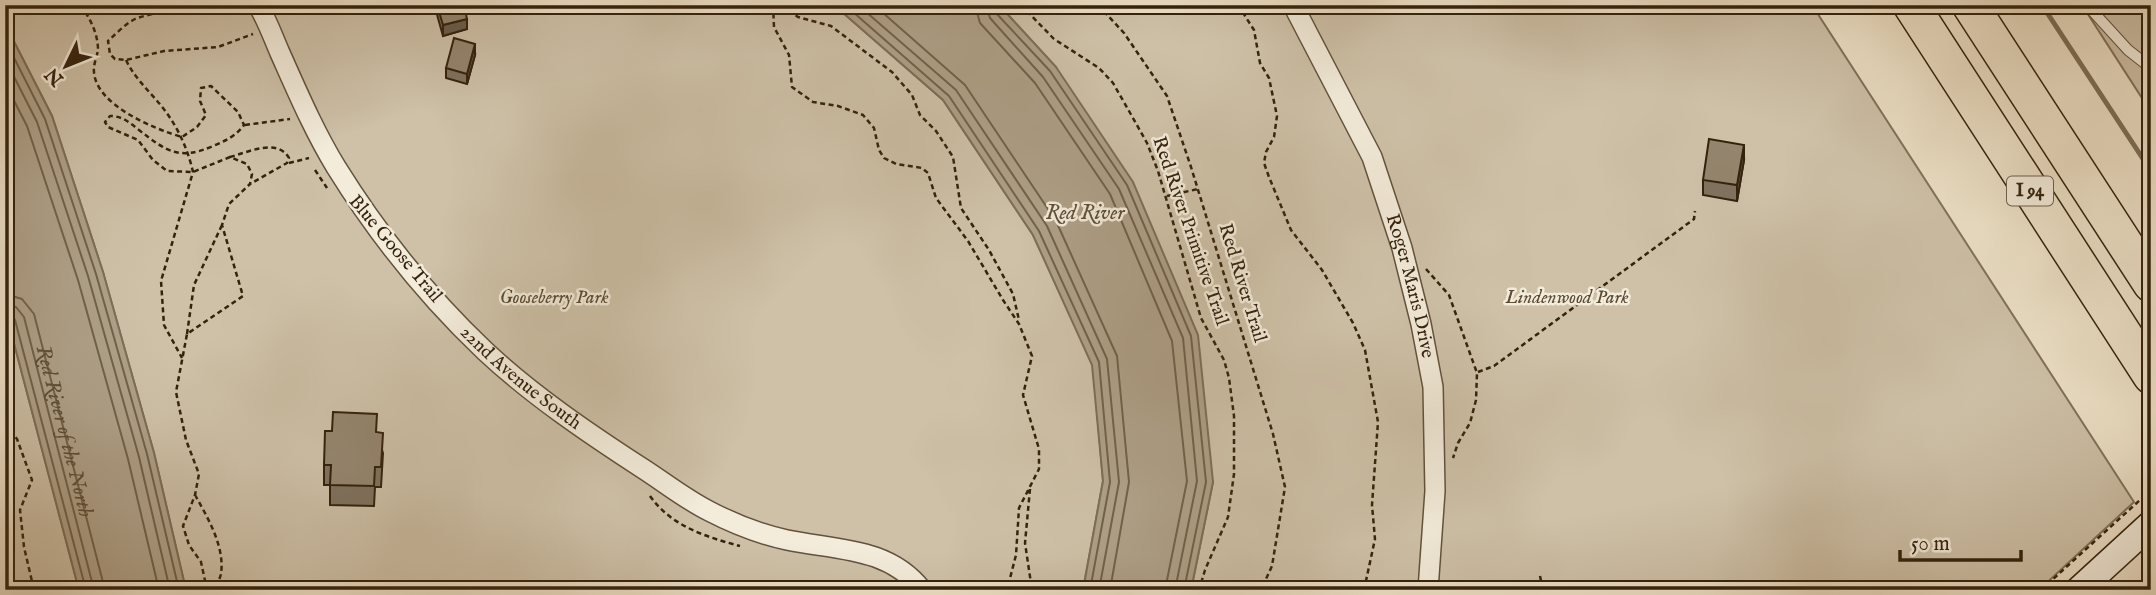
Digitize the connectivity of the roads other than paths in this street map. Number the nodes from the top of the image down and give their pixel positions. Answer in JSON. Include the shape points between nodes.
{"nodes":[{"id":1,"x":258,"y":5,"type":"edge"},
{"id":2,"x":1293,"y":5,"type":"edge"},
{"id":3,"x":1911,"y":5,"type":"edge"},
{"id":4,"x":1970,"y":5,"type":"edge"},
{"id":5,"x":2087,"y":5,"type":"edge"},
{"id":6,"x":2151,"y":68,"type":"edge"},
{"id":7,"x":2151,"y":284,"type":"edge"},
{"id":8,"x":2151,"y":376,"type":"edge"},
{"id":9,"x":2151,"y":524,"type":"edge"},
{"id":10,"x":922,"y":590,"type":"edge"},
{"id":11,"x":1427,"y":590,"type":"edge"},
{"id":12,"x":2079,"y":590,"type":"edge"}],
"edges":[{"from":1,"to":10,"type":"street","name":"22nd Avenue South","via":[[336,166],[422,284],[486,352],[612,449],[707,510],[746,529],[891,562]]},
{"from":2,"to":11,"type":"street","name":"Roger Maris Drive","via":[[1372,157],[1402,248],[1420,324],[1434,400],[1435,491]]},
{"from":3,"to":8,"type":"highway","number":"I 94"},
{"from":4,"to":7,"type":"highway","number":"I 94"},
{"from":5,"to":6,"type":"lane"},
{"from":9,"to":12,"type":"street"}]}
